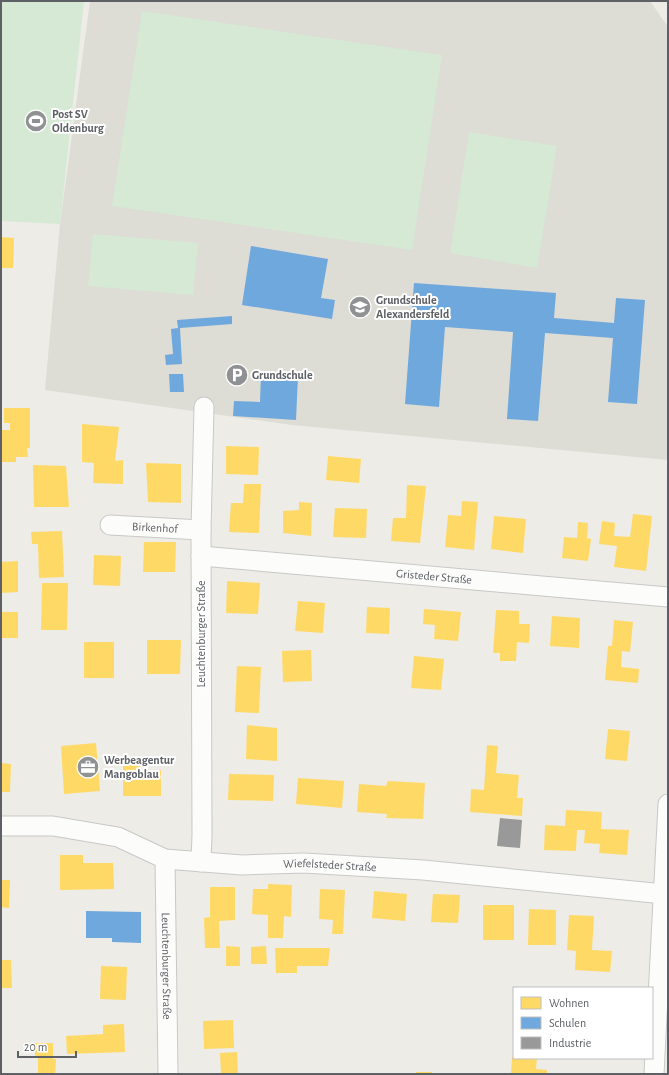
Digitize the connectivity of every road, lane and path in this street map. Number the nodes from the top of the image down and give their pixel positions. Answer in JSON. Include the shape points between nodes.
{"nodes":[{"id":1,"x":204,"y":407,"type":"dead end"},
{"id":2,"x":110,"y":525,"type":"dead end"},
{"id":3,"x":201,"y":530,"type":"junction"},
{"id":4,"x":201,"y":556,"type":"junction"},
{"id":5,"x":668,"y":597,"type":"edge"},
{"id":6,"x":668,"y":804,"type":"edge"},
{"id":7,"x":1,"y":826,"type":"edge"},
{"id":8,"x":165,"y":859,"type":"junction"},
{"id":9,"x":200,"y":862,"type":"junction"},
{"id":10,"x":664,"y":894,"type":"junction"},
{"id":11,"x":168,"y":1074,"type":"edge"},
{"id":12,"x":654,"y":1074,"type":"edge"}],
"edges":[{"from":1,"to":3,"type":"street","name":"Leuchtenburger Straße"},
{"from":2,"to":3,"type":"street","name":"Birkenhof"},
{"from":3,"to":4,"type":"street","name":"Leuchtenburger Straße"},
{"from":4,"to":5,"type":"street","name":"Gristeder Straße"},
{"from":4,"to":9,"type":"street","name":"Leuchtenburger Straße"},
{"from":6,"to":10,"type":"street"},
{"from":7,"to":8,"type":"street","name":"Wiefelsteder Straße","via":[[53,826],[118,836]]},
{"from":8,"to":9,"type":"street","name":"Wiefelsteder Straße"},
{"from":8,"to":11,"type":"street","name":"Leuchtenburger Straße"},
{"from":9,"to":10,"type":"street","name":"Wiefelsteder Straße","via":[[242,865],[304,863],[422,870]]},
{"from":10,"to":12,"type":"street"}]}
